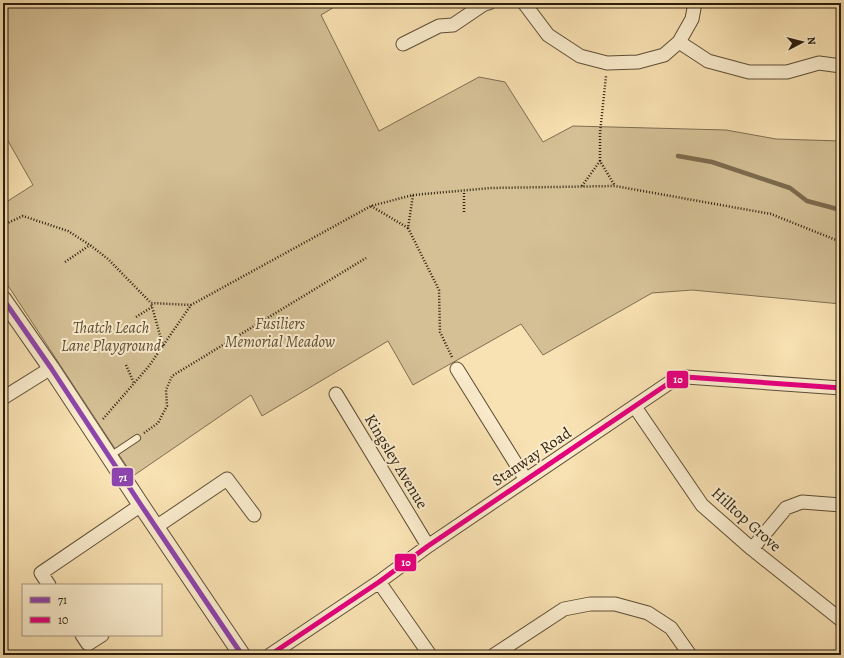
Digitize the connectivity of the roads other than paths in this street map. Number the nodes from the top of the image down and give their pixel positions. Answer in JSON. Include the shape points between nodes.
{"nodes":[{"id":1,"x":489,"y":3,"type":"edge"},
{"id":2,"x":524,"y":3,"type":"edge"},
{"id":3,"x":694,"y":3,"type":"edge"},
{"id":4,"x":679,"y":42,"type":"junction"},
{"id":5,"x":403,"y":44,"type":"dead end"},
{"id":6,"x":841,"y":66,"type":"edge"},
{"id":7,"x":3,"y":299,"type":"edge"},
{"id":8,"x":50,"y":368,"type":"junction"},
{"id":9,"x":457,"y":369,"type":"road end"},
{"id":10,"x":841,"y":388,"type":"edge"},
{"id":11,"x":336,"y":394,"type":"dead end"},
{"id":12,"x":3,"y":398,"type":"edge"},
{"id":13,"x":635,"y":406,"type":"junction"},
{"id":14,"x":137,"y":438,"type":"road end"},
{"id":15,"x":108,"y":456,"type":"junction"},
{"id":16,"x":526,"y":480,"type":"junction"},
{"id":17,"x":841,"y":505,"type":"edge"},
{"id":18,"x":141,"y":506,"type":"junction"},
{"id":19,"x":254,"y":515,"type":"dead end"},
{"id":20,"x":156,"y":527,"type":"junction"},
{"id":21,"x":428,"y":546,"type":"junction"},
{"id":22,"x":752,"y":549,"type":"junction"},
{"id":23,"x":379,"y":582,"type":"junction"},
{"id":24,"x":48,"y":584,"type":"edge"},
{"id":25,"x":841,"y":620,"type":"edge"},
{"id":26,"x":83,"y":636,"type":"edge"},
{"id":27,"x":100,"y":636,"type":"edge"},
{"id":28,"x":242,"y":655,"type":"edge"},
{"id":29,"x":270,"y":655,"type":"edge"},
{"id":30,"x":430,"y":655,"type":"edge"},
{"id":31,"x":494,"y":655,"type":"edge"},
{"id":32,"x":690,"y":655,"type":"edge"}],
"edges":[{"from":1,"to":5,"type":"street","via":[[453,24],[439,26]]},
{"from":2,"to":4,"type":"street","via":[[548,35],[580,56],[606,63],[638,62],[664,55]]},
{"from":3,"to":4,"type":"street","via":[[692,19]]},
{"from":4,"to":6,"type":"street","via":[[708,61],[749,72],[787,72],[820,62]]},
{"from":7,"to":8,"type":"street"},
{"from":8,"to":12,"type":"street"},
{"from":8,"to":15,"type":"street"},
{"from":9,"to":16,"type":"street"},
{"from":10,"to":13,"type":"street","name":"Stanway Road","via":[[686,377],[672,381]]},
{"from":11,"to":21,"type":"street","name":"Kingsley Avenue"},
{"from":13,"to":16,"type":"street","name":"Stanway Road"},
{"from":13,"to":22,"type":"street","name":"Hilltop Grove","via":[[702,505]]},
{"from":14,"to":15,"type":"lane"},
{"from":15,"to":18,"type":"street"},
{"from":16,"to":21,"type":"street","name":"Stanway Road"},
{"from":17,"to":22,"type":"street","via":[[802,502],[786,508]]},
{"from":18,"to":20,"type":"street"},
{"from":18,"to":24,"type":"street","via":[[41,572]]},
{"from":19,"to":20,"type":"street","via":[[227,479]]},
{"from":20,"to":28,"type":"street"},
{"from":21,"to":23,"type":"street","name":"Stanway Road"},
{"from":22,"to":25,"type":"street","name":"Hilltop Grove"},
{"from":23,"to":29,"type":"street","name":"Stanway Road"},
{"from":23,"to":30,"type":"street"},
{"from":26,"to":27,"type":"street","via":[[88,644]]},
{"from":31,"to":32,"type":"street","via":[[564,608],[590,604],[615,604],[648,613],[671,628]]}]}
